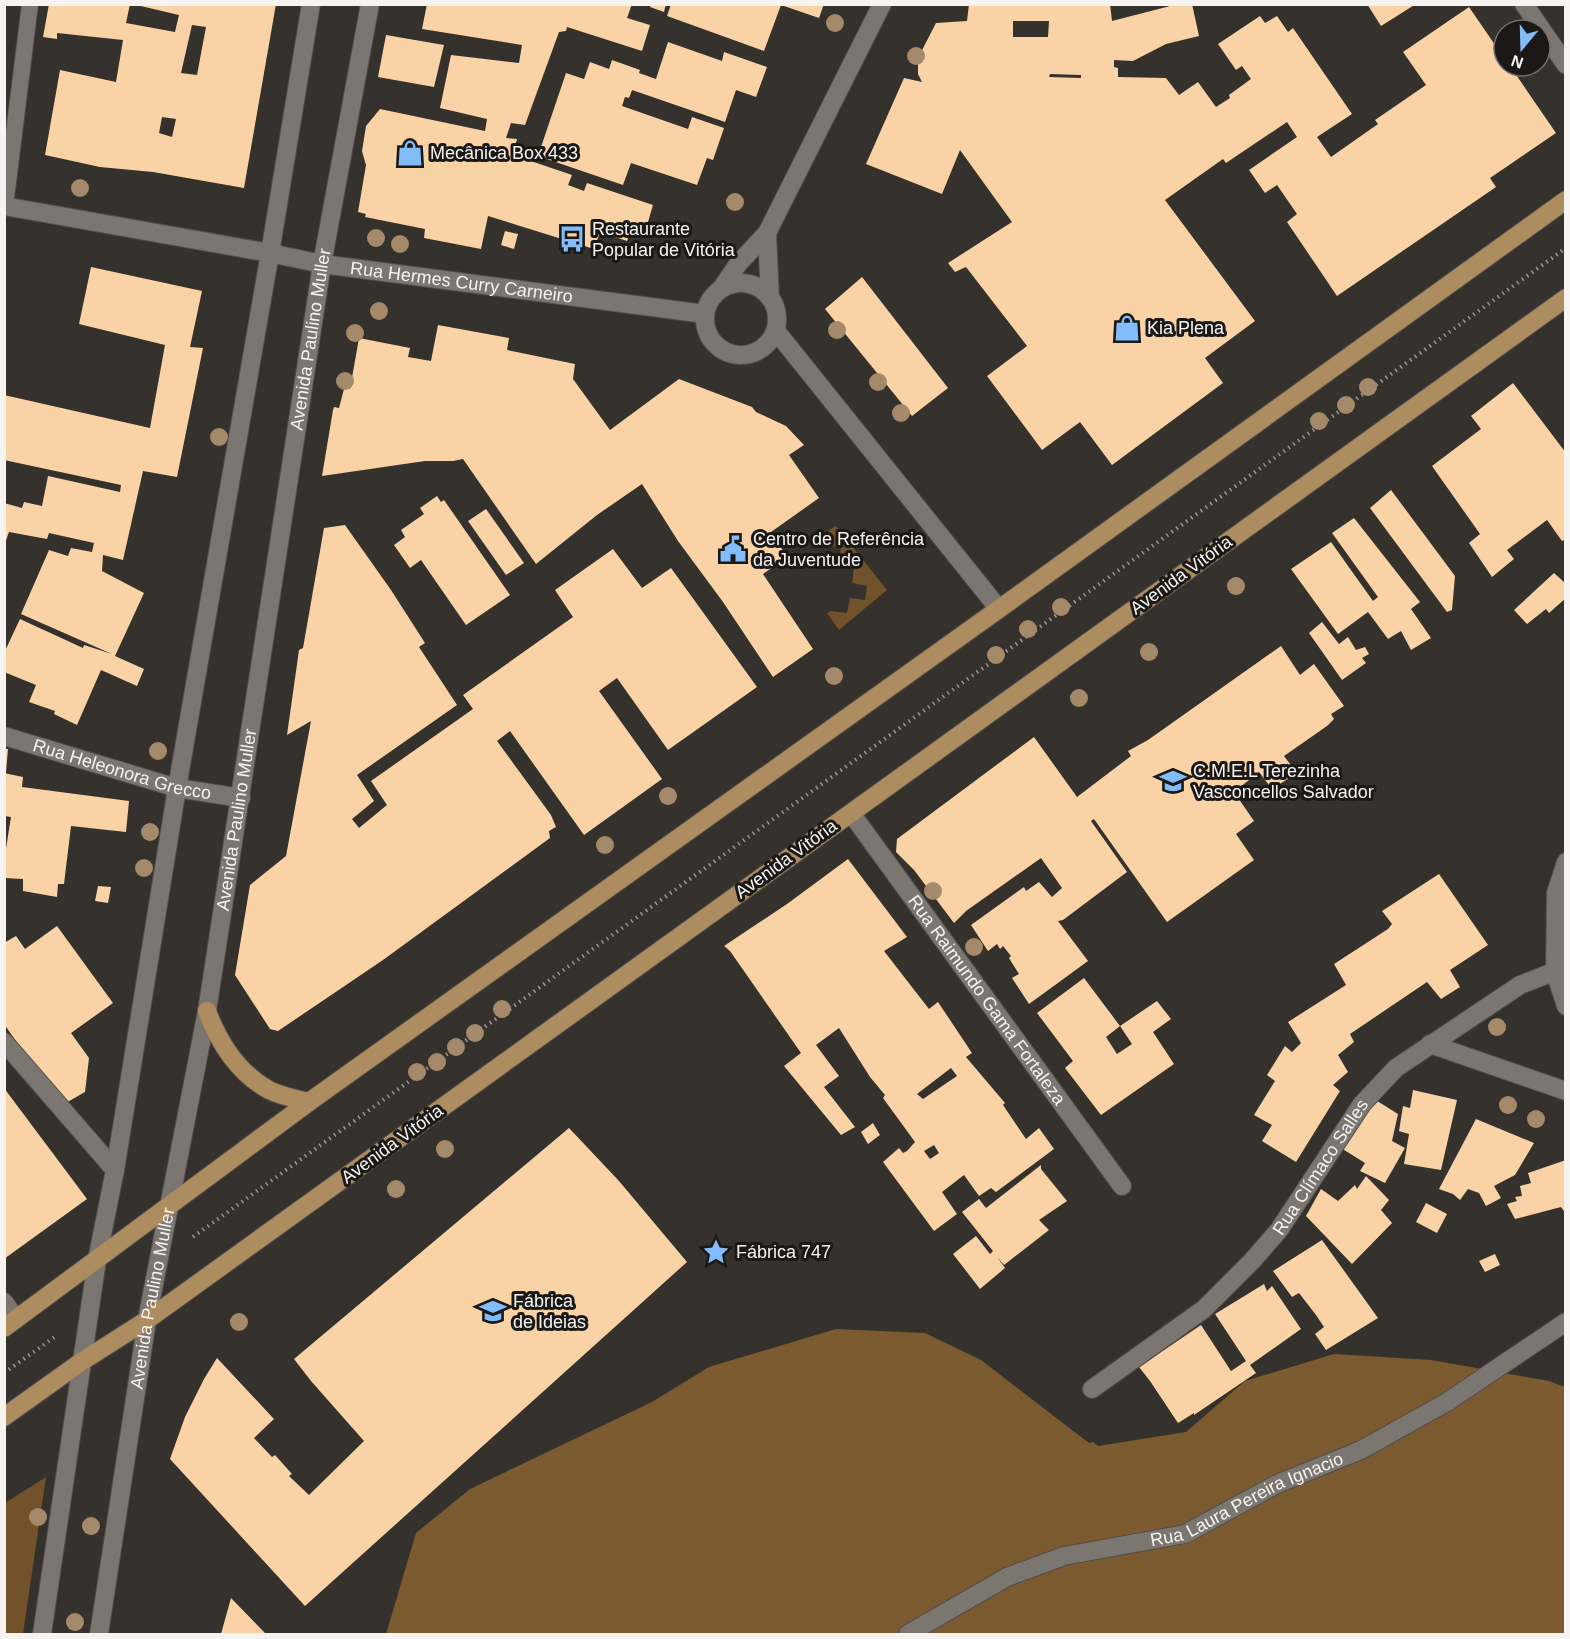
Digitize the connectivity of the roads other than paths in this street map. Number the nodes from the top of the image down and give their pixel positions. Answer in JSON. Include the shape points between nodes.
{"nodes":[{"id":1,"x":30,"y":4,"type":"edge"},
{"id":2,"x":312,"y":4,"type":"edge"},
{"id":3,"x":370,"y":4,"type":"edge"},
{"id":4,"x":882,"y":4,"type":"edge"},
{"id":5,"x":1524,"y":4,"type":"edge"},
{"id":6,"x":1566,"y":65,"type":"edge"},
{"id":7,"x":1566,"y":200,"type":"edge"},
{"id":8,"x":5,"y":206,"type":"edge"},
{"id":9,"x":767,"y":233,"type":"junction"},
{"id":10,"x":270,"y":253,"type":"junction"},
{"id":11,"x":322,"y":264,"type":"junction"},
{"id":12,"x":721,"y":289,"type":"junction"},
{"id":13,"x":770,"y":298,"type":"junction"},
{"id":14,"x":1566,"y":298,"type":"edge"},
{"id":15,"x":705,"y":314,"type":"junction"},
{"id":16,"x":776,"y":331,"type":"junction"},
{"id":17,"x":999,"y":609,"type":"junction"},
{"id":18,"x":4,"y":736,"type":"edge"},
{"id":19,"x":177,"y":788,"type":"junction"},
{"id":20,"x":241,"y":798,"type":"junction"},
{"id":21,"x":851,"y":813,"type":"junction"},
{"id":22,"x":1566,"y":862,"type":"edge"},
{"id":23,"x":1560,"y":969,"type":"edge"},
{"id":24,"x":1566,"y":1006,"type":"edge"},
{"id":25,"x":207,"y":1011,"type":"junction"},
{"id":26,"x":4,"y":1042,"type":"edge"},
{"id":27,"x":1431,"y":1044,"type":"junction"},
{"id":28,"x":1566,"y":1091,"type":"edge"},
{"id":29,"x":309,"y":1102,"type":"junction"},
{"id":30,"x":115,"y":1170,"type":"junction"},
{"id":31,"x":1122,"y":1186,"type":"dead end"},
{"id":32,"x":169,"y":1204,"type":"junction"},
{"id":33,"x":97,"y":1260,"type":"junction"},
{"id":34,"x":4,"y":1302,"type":"edge"},
{"id":35,"x":147,"y":1320,"type":"junction"},
{"id":36,"x":1566,"y":1322,"type":"edge"},
{"id":37,"x":10,"y":1323,"type":"edge"},
{"id":38,"x":81,"y":1362,"type":"junction"},
{"id":39,"x":1092,"y":1389,"type":"dead end"},
{"id":40,"x":4,"y":1417,"type":"edge"},
{"id":41,"x":42,"y":1635,"type":"edge"},
{"id":42,"x":99,"y":1635,"type":"edge"},
{"id":43,"x":908,"y":1635,"type":"edge"}],
"edges":[{"from":1,"to":8,"type":"lane"},
{"from":2,"to":10,"type":"street"},
{"from":3,"to":11,"type":"street","name":"Avenida Paulino Muller"},
{"from":4,"to":9,"type":"street"},
{"from":5,"to":6,"type":"street"},
{"from":7,"to":17,"type":"main road"},
{"from":8,"to":10,"type":"street","name":"Rua Hermes Curry Carneiro"},
{"from":9,"to":12,"type":"street"},
{"from":9,"to":13,"type":"street"},
{"from":10,"to":11,"type":"street","name":"Rua Hermes Curry Carneiro"},
{"from":10,"to":19,"type":"street"},
{"from":11,"to":15,"type":"street","name":"Rua Hermes Curry Carneiro"},
{"from":11,"to":20,"type":"street","name":"Avenida Paulino Muller"},
{"from":12,"to":13,"type":"street","via":[[734,283],[749,284]]},
{"from":12,"to":15,"type":"street"},
{"from":13,"to":16,"type":"street","via":[[777,316]]},
{"from":14,"to":21,"type":"main road","name":"Avenida Vitória"},
{"from":15,"to":16,"type":"street","via":[[706,330],[726,352],[755,353],[768,344]]},
{"from":16,"to":17,"type":"street"},
{"from":17,"to":29,"type":"main road"},
{"from":18,"to":19,"type":"street","name":"Rua Heleonora Grecco"},
{"from":19,"to":20,"type":"street","name":"Rua Heleonora Grecco"},
{"from":19,"to":30,"type":"street"},
{"from":20,"to":25,"type":"street","name":"Avenida Paulino Muller"},
{"from":21,"to":31,"type":"street","name":"Rua Raimundo Gama Fortaleza"},
{"from":21,"to":35,"type":"main road","name":"Avenida Vitória"},
{"from":22,"to":23,"type":"street","via":[[1556,893]]},
{"from":23,"to":24,"type":"street"},
{"from":23,"to":27,"type":"street","name":"Rua Clímaco Salles","via":[[1520,986]]},
{"from":25,"to":29,"type":"main road","via":[[215,1033],[244,1071],[269,1090]]},
{"from":25,"to":32,"type":"street","name":"Avenida Paulino Muller"},
{"from":26,"to":30,"type":"street"},
{"from":27,"to":28,"type":"street"},
{"from":27,"to":39,"type":"street","name":"Rua Clímaco Salles","via":[[1396,1068],[1362,1104],[1279,1230],[1252,1261],[1204,1309]]},
{"from":29,"to":32,"type":"main road"},
{"from":30,"to":33,"type":"street"},
{"from":32,"to":33,"type":"main road"},
{"from":32,"to":35,"type":"street","name":"Avenida Paulino Muller"},
{"from":33,"to":37,"type":"main road"},
{"from":33,"to":38,"type":"street"},
{"from":34,"to":37,"type":"street"},
{"from":35,"to":38,"type":"main road","name":"Avenida Vitória"},
{"from":35,"to":42,"type":"street","name":"Avenida Paulino Muller"},
{"from":36,"to":43,"type":"street","name":"Rua Laura Pereira Ignacio","via":[[1447,1402],[1360,1450],[1277,1484],[1185,1534],[1054,1559],[1007,1577]]},
{"from":38,"to":40,"type":"main road","name":"Avenida Vitória"},
{"from":38,"to":41,"type":"street"}]}
